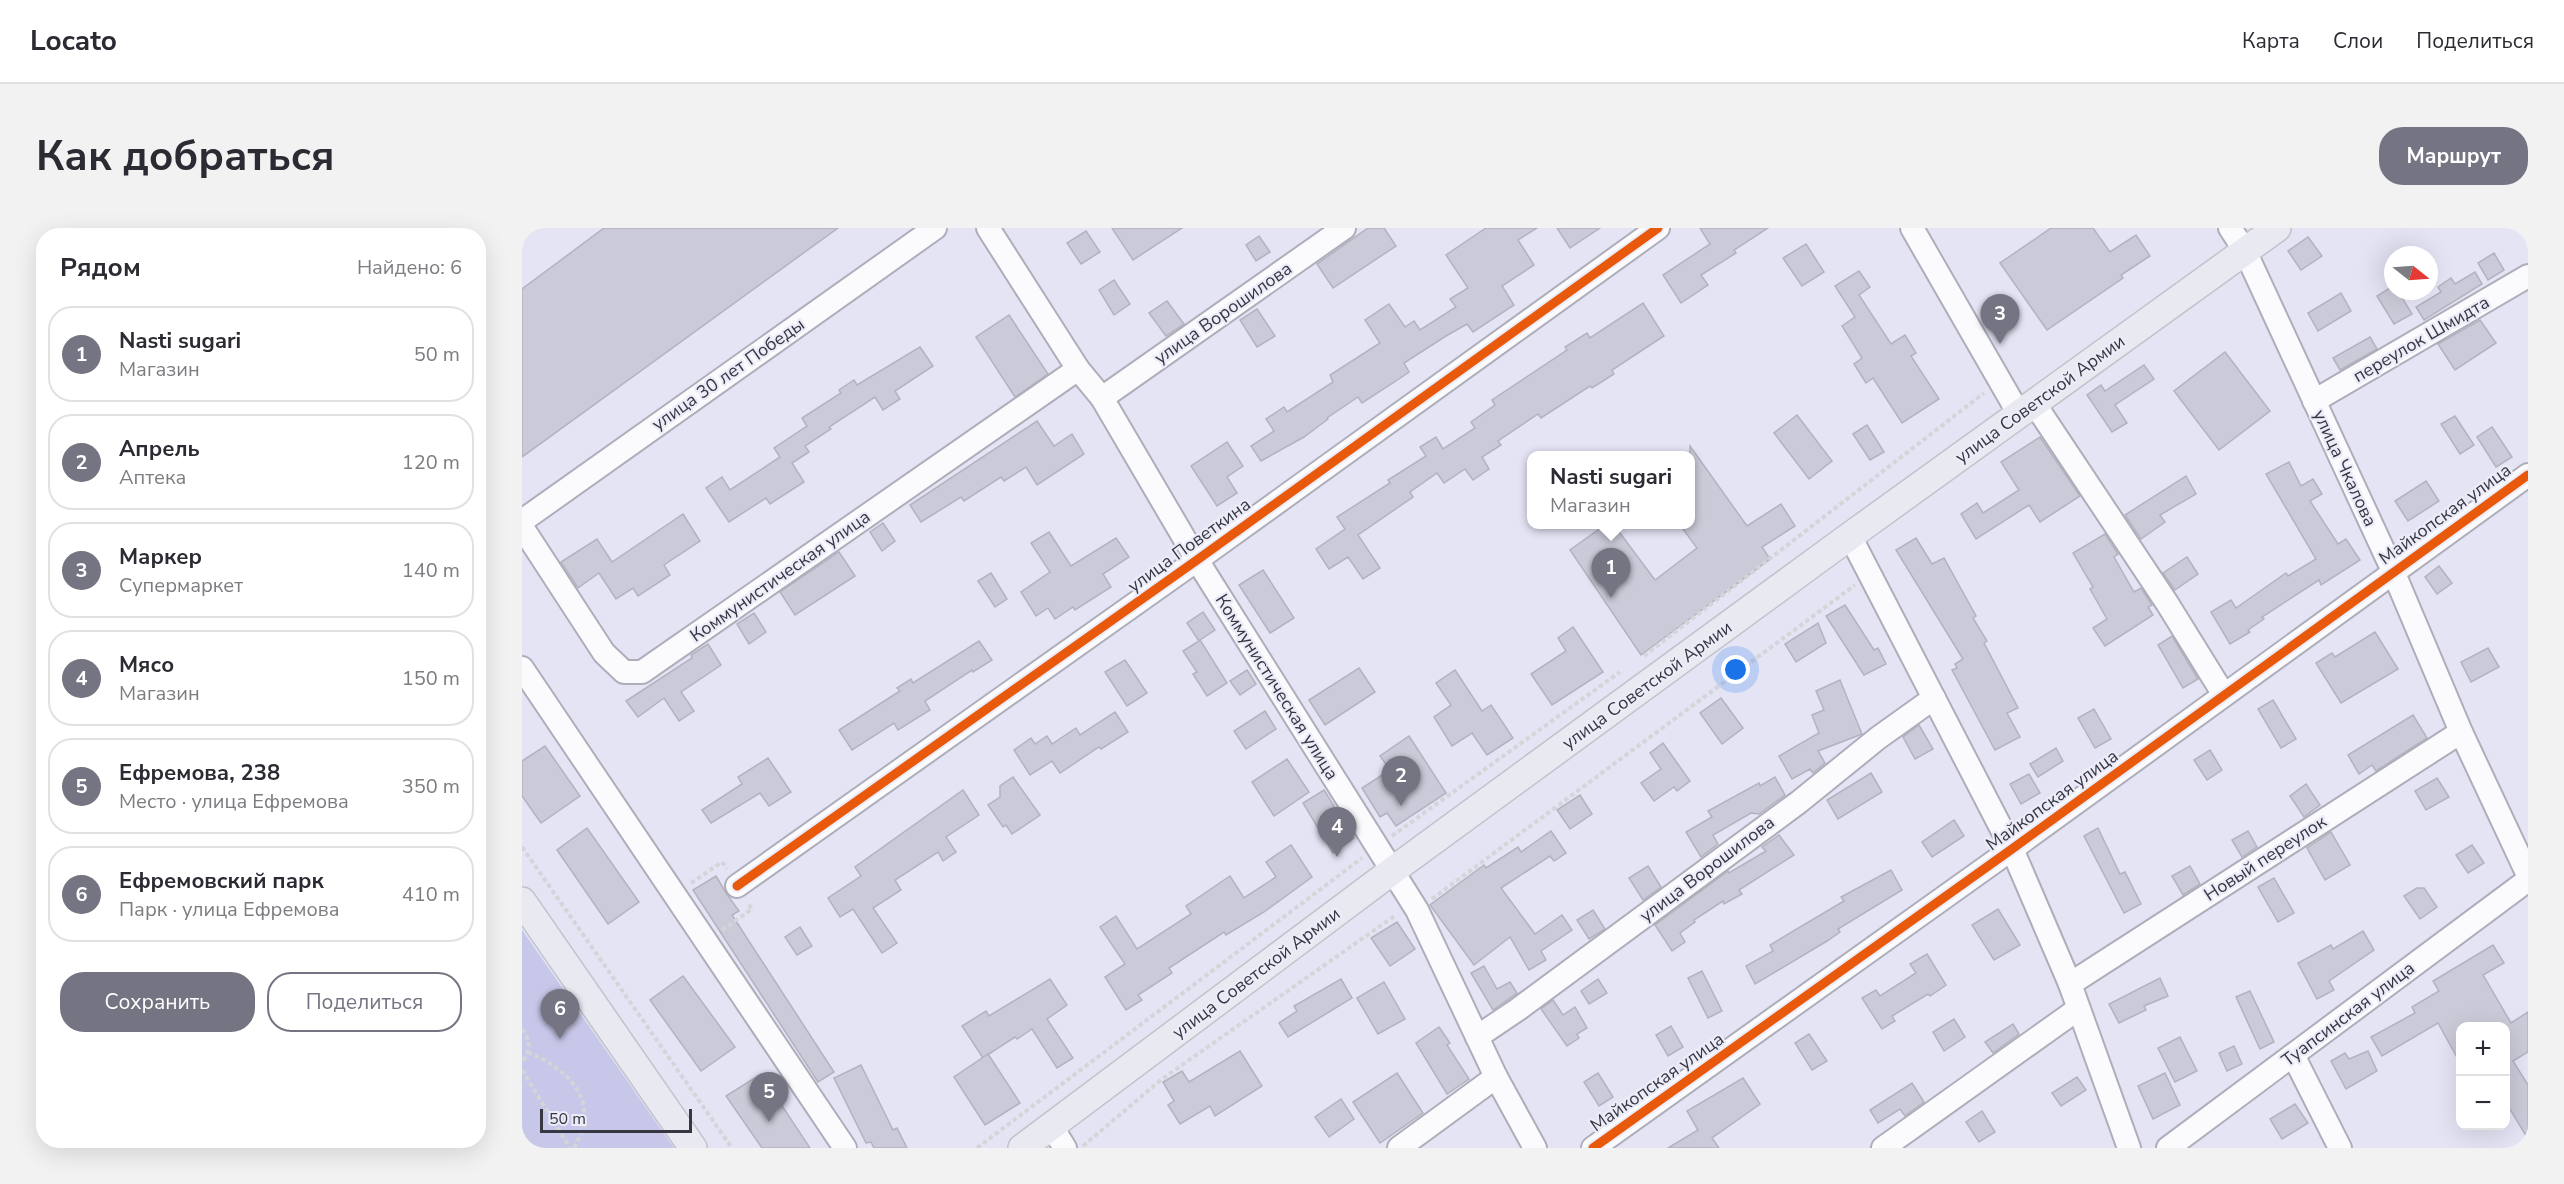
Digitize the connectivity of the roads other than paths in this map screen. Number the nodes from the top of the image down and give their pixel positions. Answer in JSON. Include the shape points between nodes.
{"nodes":[{"id":1,"x":935,"y":228,"type":"edge"},
{"id":2,"x":988,"y":228,"type":"edge"},
{"id":3,"x":1344,"y":228,"type":"edge"},
{"id":4,"x":1658,"y":228,"type":"edge"},
{"id":5,"x":1912,"y":228,"type":"edge"},
{"id":6,"x":2230,"y":228,"type":"edge"},
{"id":7,"x":2277,"y":228,"type":"edge"},
{"id":8,"x":2245,"y":251,"type":"junction"},
{"id":9,"x":2528,"y":276,"type":"edge"},
{"id":10,"x":1078,"y":369,"type":"junction"},
{"id":11,"x":1102,"y":398,"type":"junction"},
{"id":12,"x":2314,"y":401,"type":"junction"},
{"id":13,"x":2027,"y":408,"type":"junction"},
{"id":14,"x":2528,"y":475,"type":"edge"},
{"id":15,"x":522,"y":521,"type":"edge"},
{"id":16,"x":522,"y":527,"type":"edge"},
{"id":17,"x":1851,"y":536,"type":"junction"},
{"id":18,"x":1197,"y":560,"type":"junction"},
{"id":19,"x":2393,"y":572,"type":"junction"},
{"id":20,"x":522,"y":668,"type":"edge"},
{"id":21,"x":2224,"y":695,"type":"junction"},
{"id":22,"x":1934,"y":698,"type":"junction"},
{"id":23,"x":2461,"y":732,"type":"junction"},
{"id":24,"x":2012,"y":849,"type":"junction"},
{"id":25,"x":1392,"y":872,"type":"junction"},
{"id":26,"x":2528,"y":877,"type":"edge"},
{"id":27,"x":737,"y":885,"type":"dead end"},
{"id":28,"x":522,"y":901,"type":"edge"},
{"id":29,"x":2070,"y":984,"type":"junction"},
{"id":30,"x":2078,"y":1009,"type":"junction"},
{"id":31,"x":1477,"y":1037,"type":"junction"},
{"id":32,"x":2293,"y":1055,"type":"junction"},
{"id":33,"x":1496,"y":1077,"type":"junction"},
{"id":34,"x":1058,"y":1137,"type":"edge"},
{"id":35,"x":693,"y":1148,"type":"edge"},
{"id":36,"x":844,"y":1148,"type":"edge"},
{"id":37,"x":1022,"y":1148,"type":"edge"},
{"id":38,"x":1399,"y":1148,"type":"edge"},
{"id":39,"x":1535,"y":1148,"type":"edge"},
{"id":40,"x":1593,"y":1148,"type":"edge"},
{"id":41,"x":1883,"y":1148,"type":"edge"},
{"id":42,"x":2129,"y":1148,"type":"edge"},
{"id":43,"x":2168,"y":1148,"type":"edge"},
{"id":44,"x":2340,"y":1148,"type":"edge"}],
"edges":[{"from":1,"to":15,"type":"street","name":"улица 30 лет Победы"},
{"from":2,"to":10,"type":"street","name":"Коммунистическая улица"},
{"from":3,"to":11,"type":"street","name":"улица Ворошилова"},
{"from":4,"to":18,"type":"street","name":"улица Поветкина"},
{"from":5,"to":13,"type":"street","via":[[2000,381]]},
{"from":6,"to":8,"type":"street","name":"улица Чкалова"},
{"from":7,"to":8,"type":"main road","name":"улица Советской Армии"},
{"from":8,"to":12,"type":"street","name":"улица Чкалова"},
{"from":8,"to":13,"type":"main road","name":"улица Советской Армии"},
{"from":9,"to":12,"type":"street","name":"переулок Шмидта"},
{"from":10,"to":11,"type":"street","name":"Коммунистическая улица"},
{"from":10,"to":16,"type":"street","name":"Коммунистическая улица","via":[[642,672],[624,672],[604,653]]},
{"from":11,"to":18,"type":"street","name":"Коммунистическая улица"},
{"from":12,"to":19,"type":"street","name":"улица Чкалова"},
{"from":13,"to":17,"type":"main road","name":"улица Советской Армии"},
{"from":13,"to":21,"type":"street","via":[[2167,603]]},
{"from":14,"to":19,"type":"street","name":"Майкопская улица"},
{"from":17,"to":22,"type":"street"},
{"from":17,"to":25,"type":"main road","name":"улица Советской Армии"},
{"from":18,"to":25,"type":"street","name":"Коммунистическая улица"},
{"from":18,"to":27,"type":"street","name":"улица Поветкина"},
{"from":19,"to":21,"type":"street","name":"Майкопская улица"},
{"from":19,"to":23,"type":"street","name":"улица Чкалова"},
{"from":20,"to":36,"type":"street"},
{"from":21,"to":24,"type":"street","name":"Майкопская улица"},
{"from":22,"to":24,"type":"street"},
{"from":22,"to":31,"type":"street","name":"улица Ворошилова"},
{"from":23,"to":26,"type":"street","name":"улица Чкалова"},
{"from":23,"to":29,"type":"street","name":"Новый переулок"},
{"from":24,"to":29,"type":"street"},
{"from":24,"to":40,"type":"street","name":"Майкопская улица"},
{"from":25,"to":31,"type":"street","name":"Коммунистическая улица","via":[[1416,910]]},
{"from":25,"to":34,"type":"main road","name":"улица Советской Армии"},
{"from":26,"to":32,"type":"street","name":"Туапсинская улица"},
{"from":28,"to":35,"type":"main road"},
{"from":29,"to":30,"type":"street"},
{"from":30,"to":41,"type":"street"},
{"from":30,"to":42,"type":"street"},
{"from":31,"to":33,"type":"street","name":"Коммунистическая улица"},
{"from":32,"to":43,"type":"street","name":"Туапсинская улица"},
{"from":32,"to":44,"type":"street"},
{"from":33,"to":38,"type":"street"},
{"from":33,"to":39,"type":"street","name":"Коммунистическая улица"},
{"from":34,"to":37,"type":"main road","name":"улица Советской Армии"}]}
